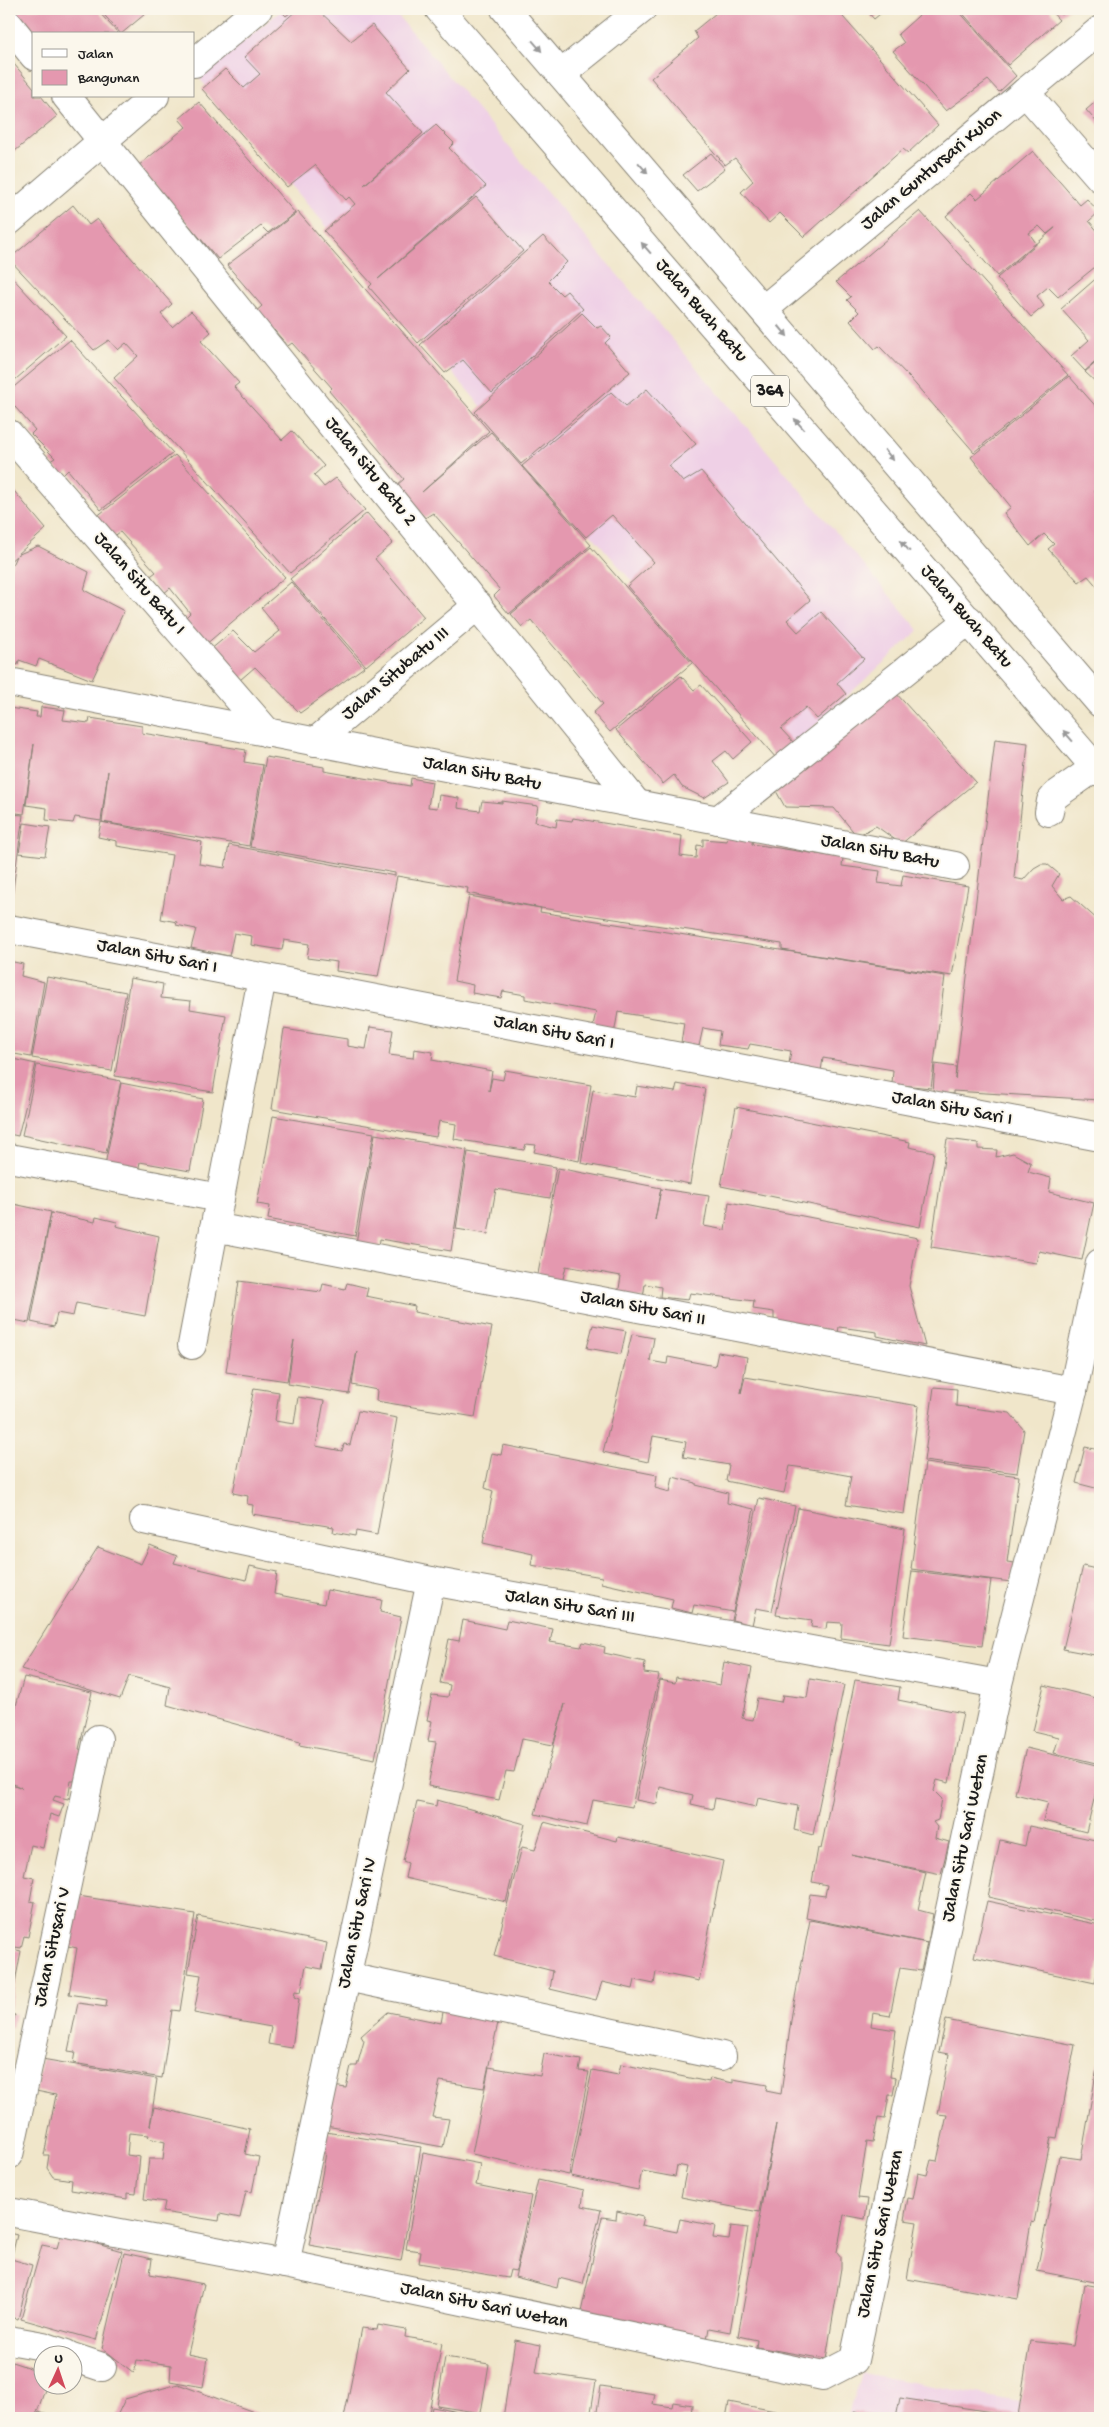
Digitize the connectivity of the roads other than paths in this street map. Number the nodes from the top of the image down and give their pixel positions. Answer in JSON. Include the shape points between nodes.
{"nodes":[{"id":1,"x":258,"y":9,"type":"edge"},
{"id":2,"x":440,"y":9,"type":"edge"},
{"id":3,"x":505,"y":9,"type":"edge"},
{"id":4,"x":642,"y":9,"type":"edge"},
{"id":5,"x":9,"y":25,"type":"edge"},
{"id":6,"x":1100,"y":30,"type":"edge"},
{"id":7,"x":32,"y":54,"type":"edge"},
{"id":8,"x":195,"y":62,"type":"edge"},
{"id":9,"x":561,"y":74,"type":"junction"},
{"id":10,"x":1025,"y":92,"type":"junction"},
{"id":11,"x":68,"y":98,"type":"edge"},
{"id":12,"x":153,"y":98,"type":"edge"},
{"id":13,"x":102,"y":142,"type":"junction"},
{"id":14,"x":1100,"y":178,"type":"edge"},
{"id":15,"x":9,"y":221,"type":"edge"},
{"id":16,"x":764,"y":309,"type":"junction"},
{"id":17,"x":9,"y":434,"type":"edge"},
{"id":18,"x":478,"y":605,"type":"junction"},
{"id":19,"x":969,"y":620,"type":"junction"},
{"id":20,"x":9,"y":682,"type":"edge"},
{"id":21,"x":1100,"y":703,"type":"edge"},
{"id":22,"x":268,"y":733,"type":"junction"},
{"id":23,"x":315,"y":742,"type":"junction"},
{"id":24,"x":1098,"y":770,"type":"edge"},
{"id":25,"x":637,"y":804,"type":"junction"},
{"id":26,"x":1049,"y":812,"type":"dead end"},
{"id":27,"x":718,"y":820,"type":"junction"},
{"id":28,"x":955,"y":866,"type":"dead end"},
{"id":29,"x":9,"y":929,"type":"edge"},
{"id":30,"x":262,"y":978,"type":"junction"},
{"id":31,"x":1100,"y":1137,"type":"edge"},
{"id":32,"x":9,"y":1158,"type":"edge"},
{"id":33,"x":220,"y":1198,"type":"junction"},
{"id":34,"x":214,"y":1228,"type":"junction"},
{"id":35,"x":1100,"y":1264,"type":"edge"},
{"id":36,"x":192,"y":1345,"type":"dead end"},
{"id":37,"x":1072,"y":1391,"type":"junction"},
{"id":38,"x":144,"y":1520,"type":"dead end"},
{"id":39,"x":431,"y":1581,"type":"junction"},
{"id":40,"x":998,"y":1684,"type":"junction"},
{"id":41,"x":98,"y":1739,"type":"dead end"},
{"id":42,"x":347,"y":1977,"type":"junction"},
{"id":43,"x":722,"y":2056,"type":"dead end"},
{"id":44,"x":9,"y":2155,"type":"edge"},
{"id":45,"x":9,"y":2212,"type":"edge"},
{"id":46,"x":285,"y":2264,"type":"junction"},
{"id":47,"x":9,"y":2340,"type":"edge"},
{"id":48,"x":32,"y":2344,"type":"edge"},
{"id":49,"x":82,"y":2361,"type":"edge"},
{"id":50,"x":102,"y":2368,"type":"dead end"}],
"edges":[{"from":1,"to":8,"type":"street"},
{"from":19,"to":2,"type":"street","name":"Jalan Buah Batu","number":"364","one_way":true},
{"from":3,"to":9,"type":"street","number":"364","one_way":true},
{"from":4,"to":9,"type":"street"},
{"from":5,"to":7,"type":"street"},
{"from":6,"to":10,"type":"street","name":"Jalan Guntursari Kulon"},
{"from":9,"to":16,"type":"street","number":"364","one_way":true},
{"from":10,"to":14,"type":"street"},
{"from":10,"to":16,"type":"street","name":"Jalan Guntursari Kulon"},
{"from":11,"to":13,"type":"street","name":"Jalan Situ Batu 2"},
{"from":12,"to":13,"type":"street"},
{"from":13,"to":15,"type":"street"},
{"from":13,"to":18,"type":"street","name":"Jalan Situ Batu 2"},
{"from":16,"to":21,"type":"street","number":"364","one_way":true},
{"from":17,"to":22,"type":"street","name":"Jalan Situ Batu I"},
{"from":18,"to":23,"type":"street","name":"Jalan Situbatu III"},
{"from":18,"to":25,"type":"street","name":"Jalan Situ Batu 2"},
{"from":24,"to":19,"type":"street","name":"Jalan Buah Batu","number":"364","one_way":true},
{"from":19,"to":27,"type":"street"},
{"from":20,"to":22,"type":"street","name":"Jalan Situ Batu"},
{"from":22,"to":23,"type":"street","name":"Jalan Situ Batu"},
{"from":23,"to":25,"type":"street","name":"Jalan Situ Batu"},
{"from":24,"to":26,"type":"street","via":[[1056,795]]},
{"from":25,"to":27,"type":"street","name":"Jalan Situ Batu"},
{"from":27,"to":28,"type":"street","name":"Jalan Situ Batu"},
{"from":29,"to":30,"type":"street","name":"Jalan Situ Sari I"},
{"from":30,"to":31,"type":"street","name":"Jalan Situ Sari I"},
{"from":30,"to":33,"type":"street"},
{"from":32,"to":33,"type":"street"},
{"from":33,"to":34,"type":"street"},
{"from":34,"to":36,"type":"street"},
{"from":34,"to":37,"type":"street","name":"Jalan Situ Sari II"},
{"from":35,"to":37,"type":"street","name":"Jalan Situ Sari Wetan"},
{"from":37,"to":40,"type":"street","name":"Jalan Situ Sari Wetan"},
{"from":38,"to":39,"type":"street","name":"Jalan Situ Sari III"},
{"from":39,"to":40,"type":"street","name":"Jalan Situ Sari III"},
{"from":39,"to":42,"type":"street","name":"Jalan Situ Sari IV"},
{"from":40,"to":46,"type":"street","name":"Jalan Situ Sari Wetan","via":[[854,2360],[823,2376]]},
{"from":41,"to":44,"type":"street","name":"Jalan Situsari V"},
{"from":42,"to":43,"type":"street"},
{"from":42,"to":46,"type":"street","name":"Jalan Situ Sari IV"},
{"from":45,"to":46,"type":"street","name":"Jalan Situ Sari Wetan"},
{"from":47,"to":48,"type":"street"},
{"from":49,"to":50,"type":"street"}]}
